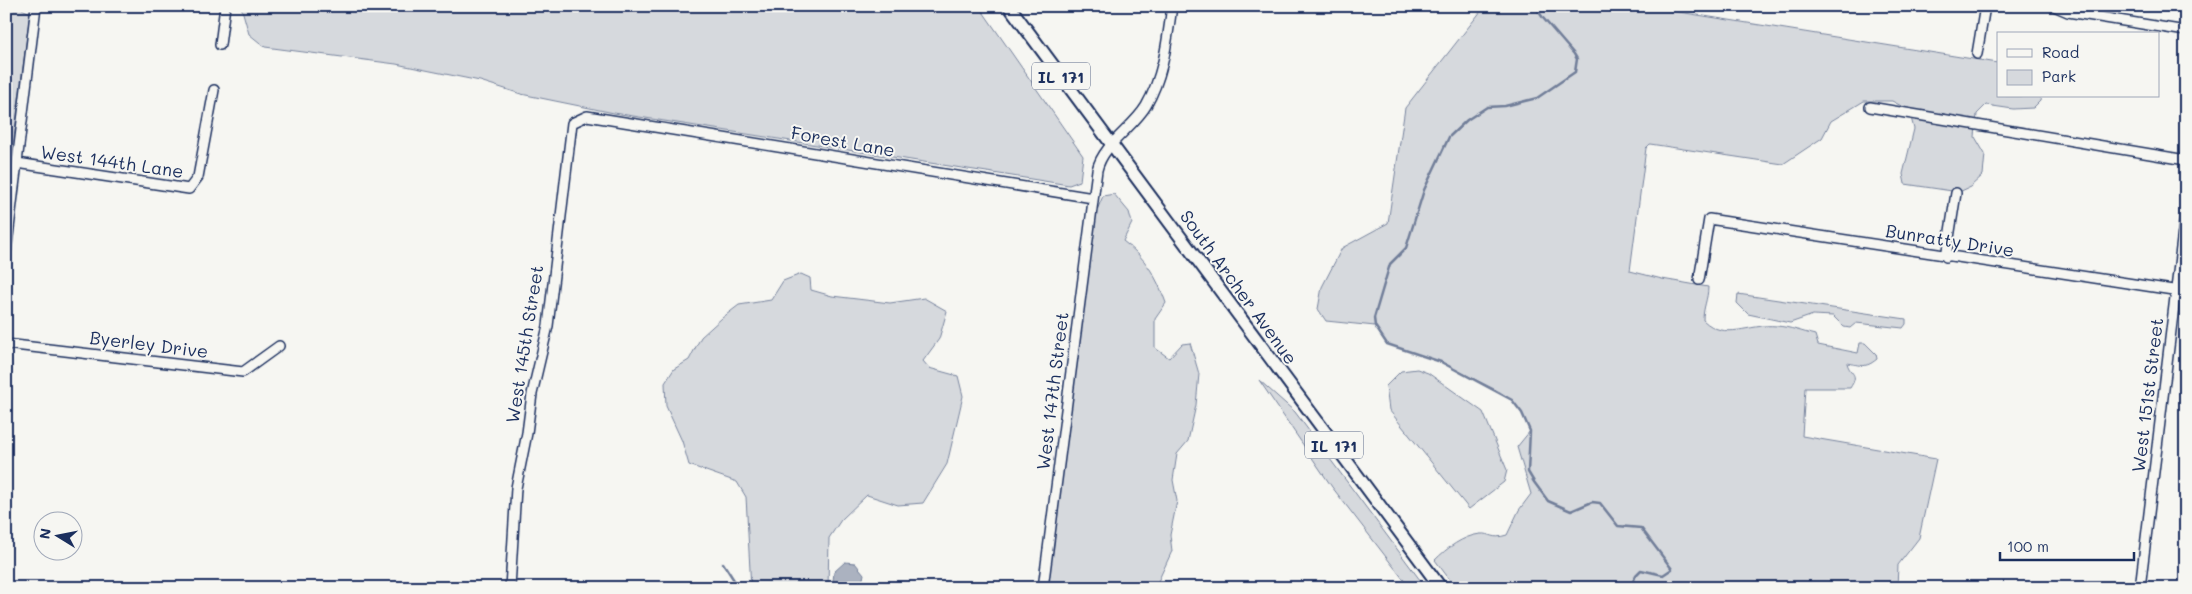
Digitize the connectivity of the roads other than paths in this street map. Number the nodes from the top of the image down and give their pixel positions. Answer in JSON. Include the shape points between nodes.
{"nodes":[{"id":1,"x":36,"y":6,"type":"edge"},
{"id":2,"x":225,"y":6,"type":"edge"},
{"id":3,"x":1009,"y":6,"type":"edge"},
{"id":4,"x":1172,"y":6,"type":"edge"},
{"id":5,"x":1985,"y":6,"type":"edge"},
{"id":6,"x":2054,"y":6,"type":"edge"},
{"id":7,"x":2186,"y":32,"type":"edge"},
{"id":8,"x":220,"y":45,"type":"dead end"},
{"id":9,"x":1977,"y":54,"type":"dead end"},
{"id":10,"x":214,"y":90,"type":"dead end"},
{"id":11,"x":1870,"y":107,"type":"dead end"},
{"id":12,"x":587,"y":116,"type":"joint"},
{"id":13,"x":1112,"y":145,"type":"junction"},
{"id":14,"x":2186,"y":160,"type":"edge"},
{"id":15,"x":17,"y":163,"type":"junction"},
{"id":16,"x":1956,"y":194,"type":"dead end"},
{"id":17,"x":1093,"y":198,"type":"junction"},
{"id":18,"x":2186,"y":206,"type":"edge"},
{"id":19,"x":6,"y":253,"type":"edge"},
{"id":20,"x":1946,"y":257,"type":"junction"},
{"id":21,"x":1700,"y":280,"type":"dead end"},
{"id":22,"x":2181,"y":291,"type":"edge"},
{"id":23,"x":6,"y":344,"type":"edge"},
{"id":24,"x":279,"y":346,"type":"dead end"},
{"id":25,"x":510,"y":588,"type":"edge"},
{"id":26,"x":1043,"y":588,"type":"edge"},
{"id":27,"x":1440,"y":588,"type":"edge"},
{"id":28,"x":2140,"y":588,"type":"edge"}],
"edges":[{"from":1,"to":15,"type":"street"},
{"from":2,"to":8,"type":"street"},
{"from":3,"to":13,"type":"main road","name":"South Archer Avenue","number":"IL 171"},
{"from":4,"to":13,"type":"street","name":"West 147th Street","via":[[1159,78],[1146,107]]},
{"from":5,"to":9,"type":"street"},
{"from":6,"to":7,"type":"street","via":[[2068,12]]},
{"from":10,"to":15,"type":"street","name":"West 144th Lane","via":[[198,177],[189,189]]},
{"from":11,"to":14,"type":"street"},
{"from":12,"to":17,"type":"street","name":"Forest Lane"},
{"from":12,"to":25,"type":"street","name":"West 145th Street","via":[[572,123],[548,326],[532,394],[516,488]]},
{"from":13,"to":17,"type":"street","name":"West 147th Street","via":[[1099,163]]},
{"from":13,"to":27,"type":"main road","name":"South Archer Avenue","number":"IL 171"},
{"from":15,"to":19,"type":"street"},
{"from":16,"to":20,"type":"street"},
{"from":17,"to":26,"type":"street","name":"West 147th Street"},
{"from":18,"to":22,"type":"street","name":"West 151st Street"},
{"from":20,"to":21,"type":"street","name":"Bunratty Drive","via":[[1709,219]]},
{"from":20,"to":22,"type":"street","name":"Bunratty Drive"},
{"from":22,"to":28,"type":"street","name":"West 151st Street"},
{"from":23,"to":24,"type":"street","name":"Byerley Drive","via":[[243,372]]}]}
